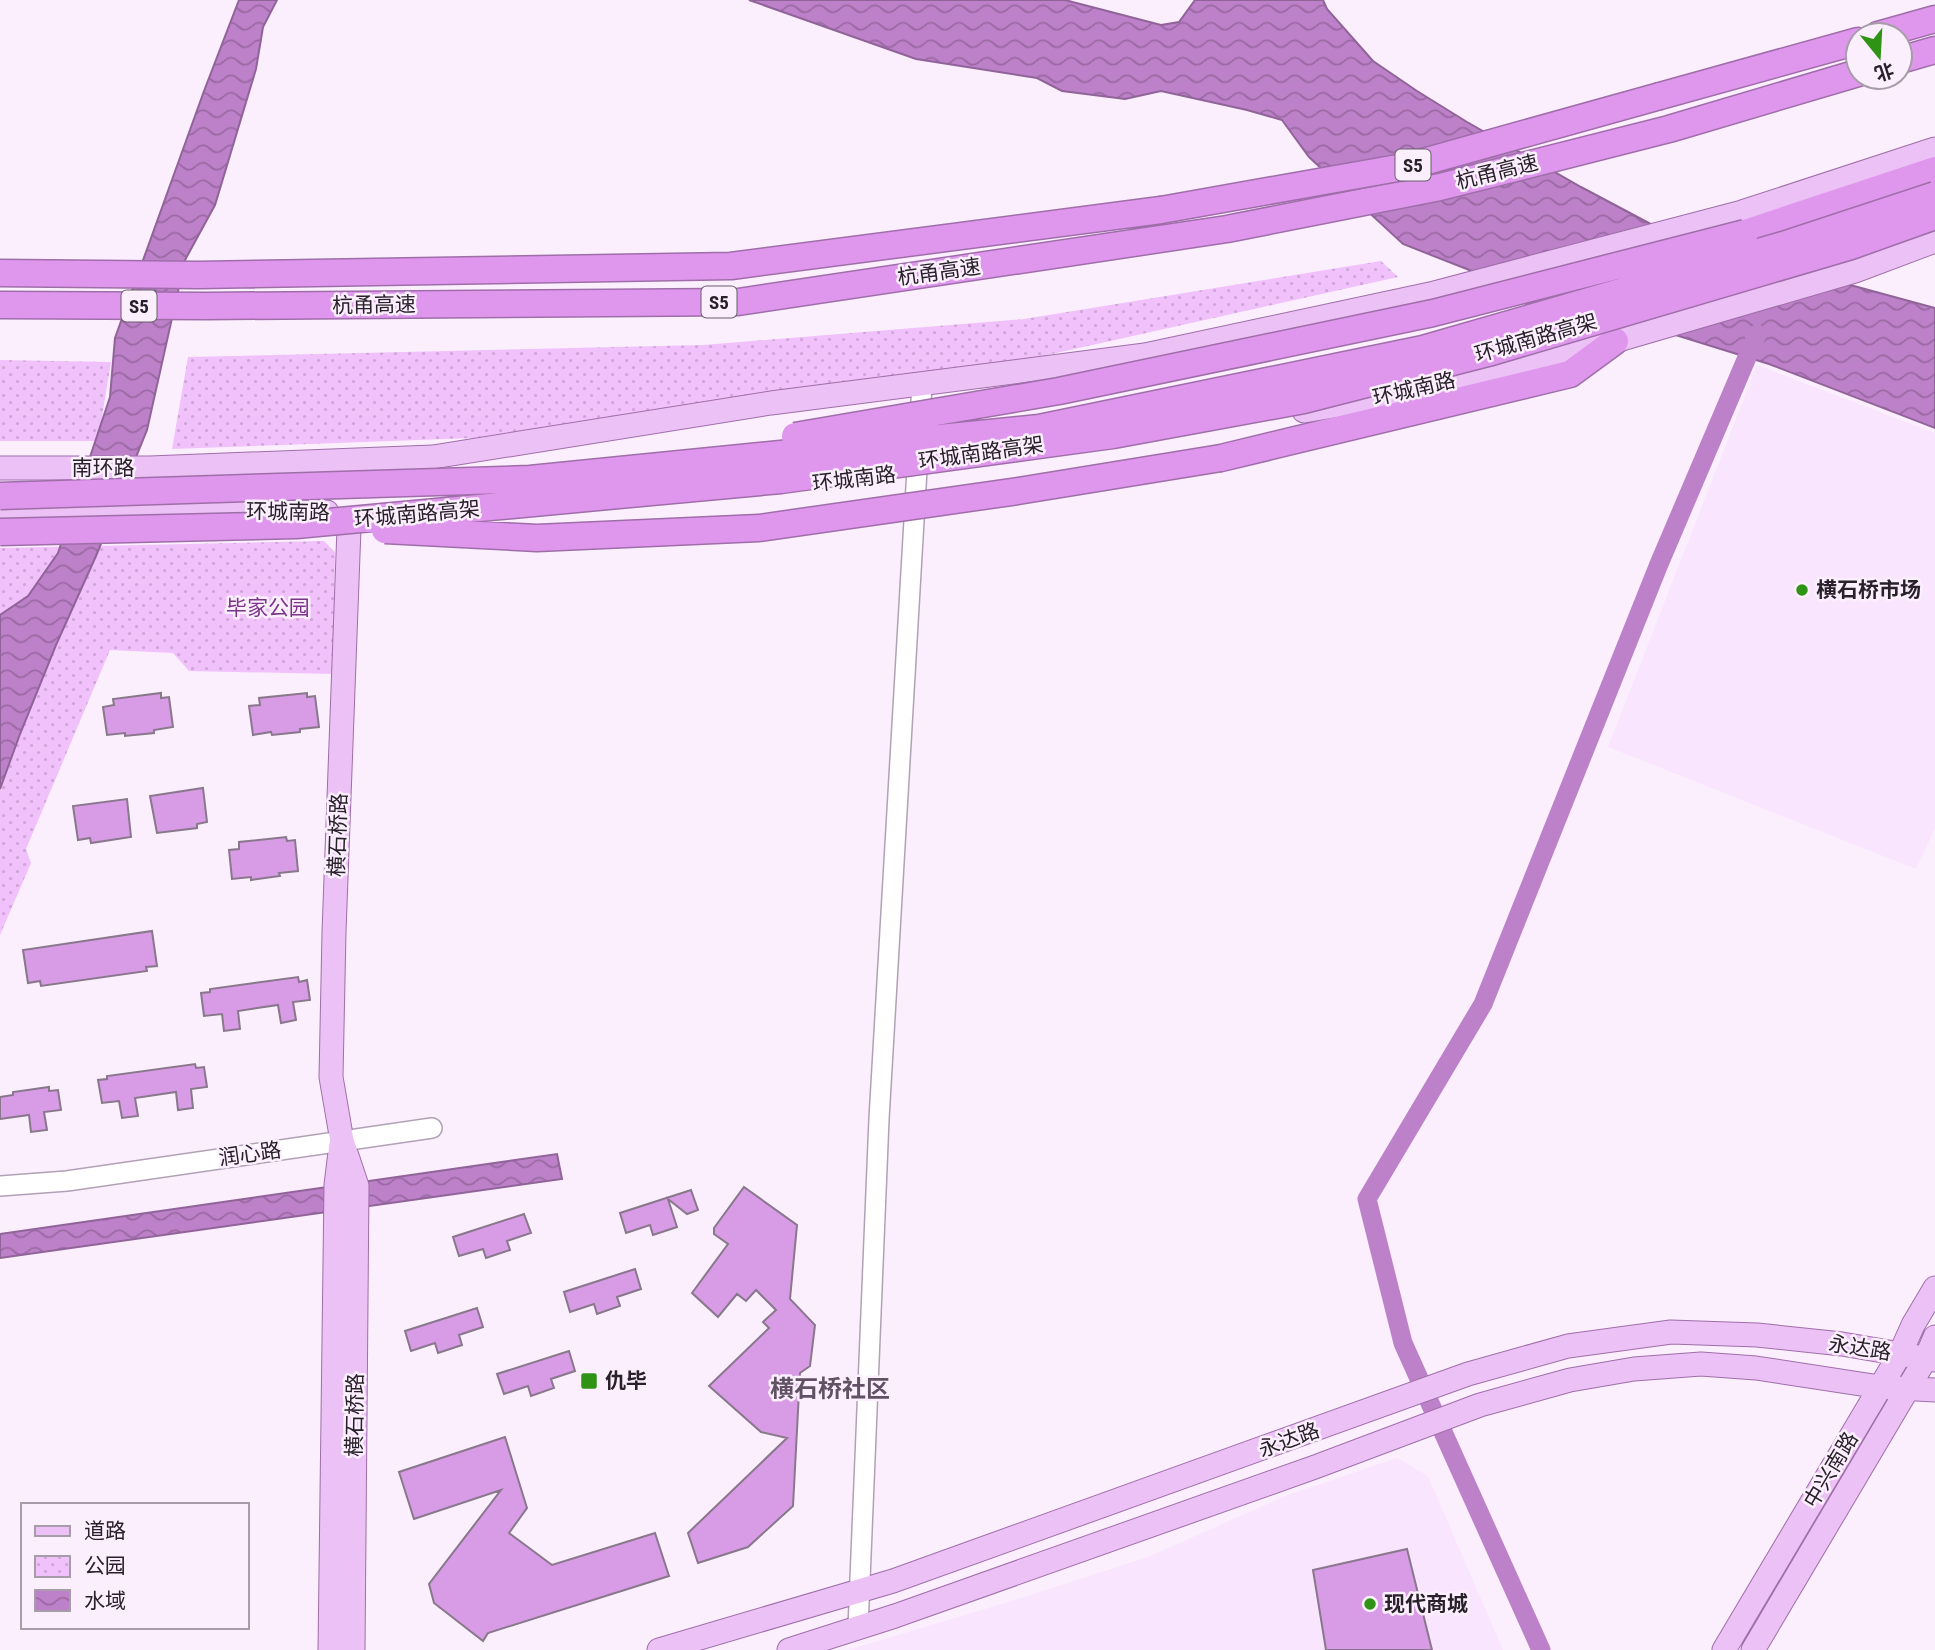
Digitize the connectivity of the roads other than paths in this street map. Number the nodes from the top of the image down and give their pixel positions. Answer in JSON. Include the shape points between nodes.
{"nodes":[{"id":1,"x":1935,"y":19,"type":"edge"},
{"id":2,"x":1914,"y":25,"type":"edge"},
{"id":3,"x":1844,"y":45,"type":"edge"},
{"id":4,"x":1935,"y":50,"type":"edge"},
{"id":5,"x":1914,"y":56,"type":"edge"},
{"id":6,"x":1844,"y":77,"type":"edge"},
{"id":7,"x":1935,"y":149,"type":"edge"},
{"id":8,"x":1935,"y":170,"type":"edge"},
{"id":9,"x":1935,"y":195,"type":"edge"},
{"id":10,"x":1935,"y":216,"type":"edge"},
{"id":11,"x":1743,"y":223,"type":"junction"},
{"id":12,"x":1935,"y":241,"type":"edge"},
{"id":13,"x":0,"y":273,"type":"edge"},
{"id":14,"x":0,"y":305,"type":"edge"},
{"id":15,"x":1615,"y":341,"type":"junction"},
{"id":16,"x":922,"y":384,"type":"junction"},
{"id":17,"x":0,"y":468,"type":"edge"},
{"id":18,"x":917,"y":471,"type":"junction"},
{"id":19,"x":530,"y":479,"type":"junction"},
{"id":20,"x":0,"y":496,"type":"edge"},
{"id":21,"x":123,"y":510,"type":"joint"},
{"id":22,"x":0,"y":514,"type":"edge"},
{"id":23,"x":296,"y":525,"type":"junction"},
{"id":24,"x":349,"y":528,"type":"junction"},
{"id":25,"x":0,"y":532,"type":"edge"},
{"id":26,"x":432,"y":1128,"type":"dead end"},
{"id":27,"x":342,"y":1141,"type":"junction"},
{"id":28,"x":67,"y":1181,"type":"junction"},
{"id":29,"x":0,"y":1186,"type":"edge"},
{"id":30,"x":0,"y":1197,"type":"edge"},
{"id":31,"x":1935,"y":1288,"type":"edge"},
{"id":32,"x":1932,"y":1352,"type":"edge"},
{"id":33,"x":1900,"y":1354,"type":"junction"},
{"id":34,"x":1880,"y":1387,"type":"junction"},
{"id":35,"x":1907,"y":1388,"type":"junction"},
{"id":36,"x":1935,"y":1390,"type":"edge"},
{"id":37,"x":860,"y":1591,"type":"junction"},
{"id":38,"x":858,"y":1628,"type":"junction"},
{"id":39,"x":330,"y":1650,"type":"edge"},
{"id":40,"x":353,"y":1650,"type":"edge"},
{"id":41,"x":659,"y":1650,"type":"edge"},
{"id":42,"x":789,"y":1650,"type":"edge"},
{"id":43,"x":1724,"y":1650,"type":"edge"},
{"id":44,"x":1753,"y":1650,"type":"edge"}],
"edges":[{"from":1,"to":2,"type":"highway"},
{"from":3,"to":13,"type":"highway","name":"杭甬高速","number":"S5","bridge":true,"via":[[1409,166],[1161,210],[731,266],[200,275]]},
{"from":4,"to":5,"type":"highway"},
{"from":6,"to":14,"type":"highway","name":"杭甬高速","number":"S5","via":[[1440,187],[1227,229],[738,302]]},
{"from":7,"to":11,"type":"main road"},
{"from":8,"to":11,"type":"highway"},
{"from":9,"to":19,"type":"highway","name":"环城南路高架","bridge":true,"via":[[1783,245],[1423,349],[1052,425]]},
{"from":10,"to":23,"type":"highway","name":"环城南路高架","bridge":true,"via":[[1851,246],[1488,353],[1290,402],[1113,435],[781,480]]},
{"from":11,"to":16,"type":"main road","via":[[1145,355]]},
{"from":11,"to":19,"type":"highway","bridge":true,"via":[[1433,313],[1059,391]]},
{"from":12,"to":15,"type":"main road","name":"环城南路","via":[[1855,271]]},
{"from":15,"to":18,"type":"main road","name":"环城南路","via":[[1375,399]]},
{"from":15,"to":24,"type":"highway","bridge":true,"via":[[1570,374],[1221,458],[1018,491],[759,528],[537,538]]},
{"from":16,"to":17,"type":"main road","name":"南环路","via":[[771,403],[433,457],[150,468]]},
{"from":16,"to":18,"type":"street"},
{"from":18,"to":21,"type":"main road","name":"环城南路","via":[[755,492],[570,504],[337,512]]},
{"from":18,"to":37,"type":"street","via":[[879,1119]]},
{"from":19,"to":20,"type":"highway","name":"环城南路高架","bridge":true},
{"from":21,"to":22,"type":"main road","name":"南环路"},
{"from":23,"to":24,"type":"highway","bridge":true},
{"from":23,"to":25,"type":"highway","name":"环城南路高架","bridge":true},
{"from":24,"to":27,"type":"main road","name":"横石桥路","via":[[331,1077]]},
{"from":26,"to":27,"type":"street","name":"润心路"},
{"from":27,"to":28,"type":"street","name":"润心路"},
{"from":27,"to":39,"type":"main road","name":"横石桥路","via":[[335,1185]]},
{"from":27,"to":40,"type":"main road","name":"横石桥路","via":[[358,1186]]},
{"from":28,"to":29,"type":"street","name":"润心路"},
{"from":28,"to":30,"type":"street","name":"润心路"},
{"from":31,"to":33,"type":"main road","name":"中兴南路"},
{"from":32,"to":33,"type":"main road","name":"永达路"},
{"from":32,"to":35,"type":"main road","name":"中兴南路"},
{"from":33,"to":34,"type":"main road","name":"中兴南路"},
{"from":33,"to":37,"type":"main road","name":"永达路","via":[[1757,1335],[1671,1332],[1568,1346],[1468,1374]]},
{"from":34,"to":35,"type":"main road","name":"永达路"},
{"from":34,"to":38,"type":"main road","name":"永达路","via":[[1701,1364],[1570,1380],[1480,1405]]},
{"from":34,"to":43,"type":"main road","name":"中兴南路"},
{"from":35,"to":36,"type":"main road","name":"永达路"},
{"from":35,"to":44,"type":"main road","name":"中兴南路"},
{"from":37,"to":38,"type":"street"},
{"from":37,"to":41,"type":"main road","name":"永达路"},
{"from":38,"to":42,"type":"main road","name":"永达路"}]}
